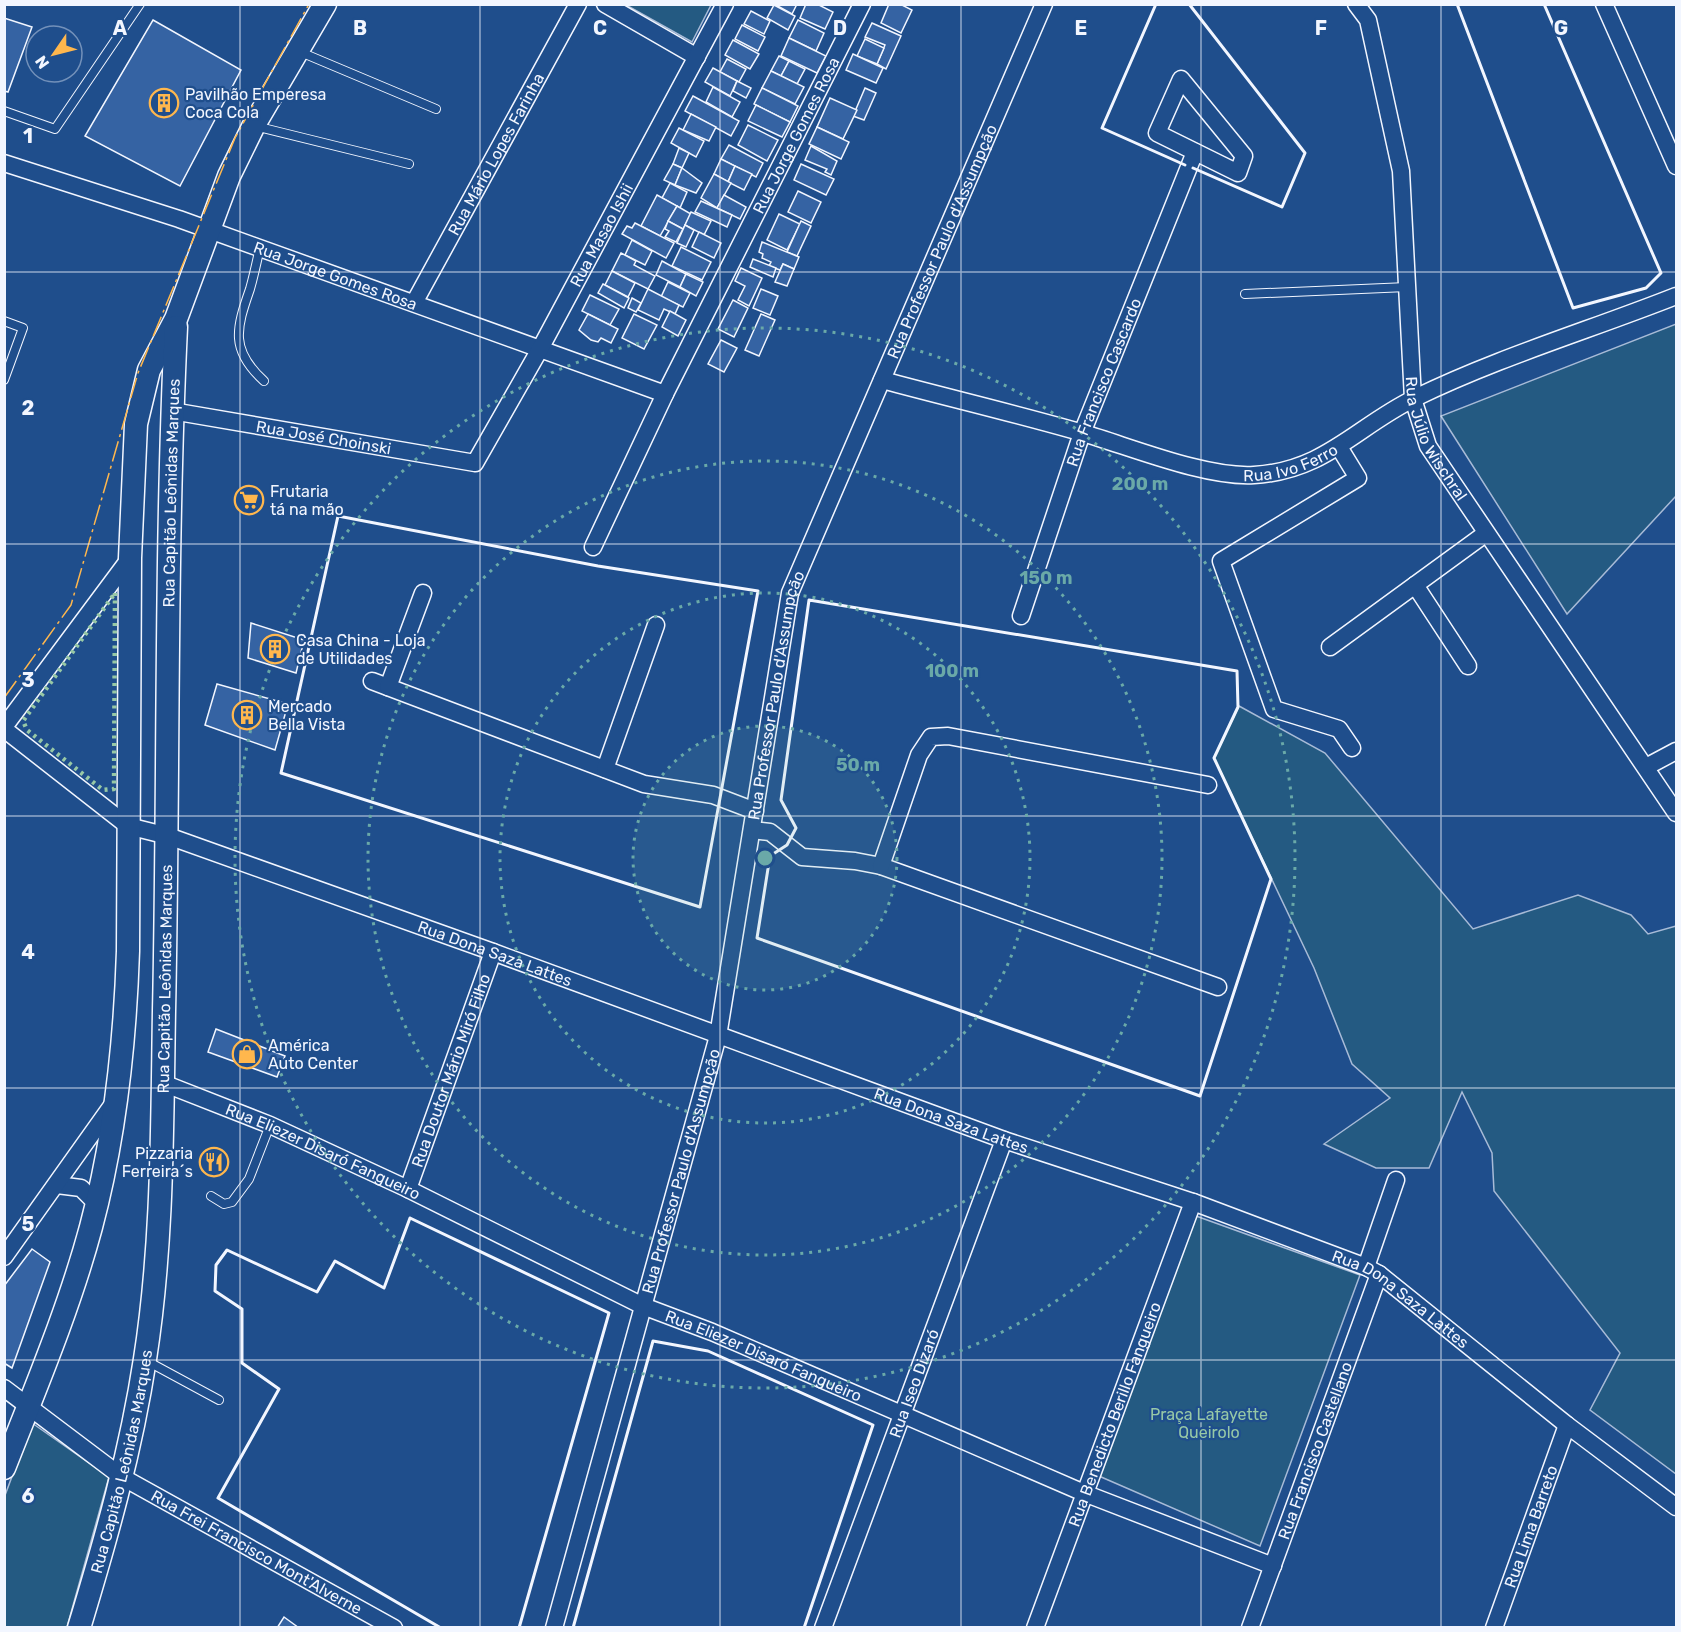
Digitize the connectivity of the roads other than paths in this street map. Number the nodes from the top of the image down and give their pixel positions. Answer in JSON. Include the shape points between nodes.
{"nodes":[{"id":1,"x":140,"y":4,"type":"edge"},
{"id":2,"x":325,"y":4,"type":"edge"},
{"id":3,"x":578,"y":4,"type":"edge"},
{"id":4,"x":605,"y":4,"type":"edge"},
{"id":5,"x":725,"y":4,"type":"edge"},
{"id":6,"x":862,"y":4,"type":"edge"},
{"id":7,"x":1044,"y":4,"type":"edge"},
{"id":8,"x":1356,"y":4,"type":"edge"},
{"id":9,"x":1604,"y":4,"type":"edge"},
{"id":10,"x":298,"y":51,"type":"junction"},
{"id":11,"x":697,"y":57,"type":"junction"},
{"id":12,"x":436,"y":109,"type":"dead end"},
{"id":13,"x":4,"y":111,"type":"edge"},
{"id":14,"x":254,"y":125,"type":"junction"},
{"id":15,"x":1195,"y":152,"type":"junction"},
{"id":16,"x":4,"y":163,"type":"edge"},
{"id":17,"x":409,"y":164,"type":"dead end"},
{"id":18,"x":1677,"y":166,"type":"edge"},
{"id":19,"x":207,"y":230,"type":"junction"},
{"id":20,"x":260,"y":248,"type":"junction"},
{"id":21,"x":1407,"y":287,"type":"junction"},
{"id":22,"x":1245,"y":294,"type":"dead end"},
{"id":23,"x":1677,"y":296,"type":"edge"},
{"id":24,"x":414,"y":303,"type":"junction"},
{"id":25,"x":176,"y":320,"type":"junction"},
{"id":26,"x":4,"y":321,"type":"edge"},
{"id":27,"x":540,"y":349,"type":"junction"},
{"id":28,"x":4,"y":380,"type":"edge"},
{"id":29,"x":882,"y":380,"type":"junction"},
{"id":30,"x":264,"y":381,"type":"dead end"},
{"id":31,"x":665,"y":394,"type":"junction"},
{"id":32,"x":1413,"y":399,"type":"junction"},
{"id":33,"x":172,"y":411,"type":"junction"},
{"id":34,"x":1082,"y":433,"type":"junction"},
{"id":35,"x":1339,"y":447,"type":"junction"},
{"id":36,"x":475,"y":463,"type":"joint"},
{"id":37,"x":1485,"y":534,"type":"junction"},
{"id":38,"x":593,"y":547,"type":"dead end"},
{"id":39,"x":130,"y":558,"type":"junction"},
{"id":40,"x":1415,"y":585,"type":"junction"},
{"id":41,"x":423,"y":593,"type":"dead end"},
{"id":42,"x":1021,"y":616,"type":"dead end"},
{"id":43,"x":656,"y":625,"type":"dead end"},
{"id":44,"x":1330,"y":646,"type":"dead end"},
{"id":45,"x":1468,"y":666,"type":"dead end"},
{"id":46,"x":4,"y":728,"type":"edge"},
{"id":47,"x":1352,"y":748,"type":"dead end"},
{"id":48,"x":1677,"y":752,"type":"edge"},
{"id":49,"x":1646,"y":767,"type":"junction"},
{"id":50,"x":605,"y":769,"type":"junction"},
{"id":51,"x":1208,"y":785,"type":"dead end"},
{"id":52,"x":755,"y":811,"type":"junction"},
{"id":53,"x":1677,"y":813,"type":"edge"},
{"id":54,"x":128,"y":826,"type":"junction"},
{"id":55,"x":752,"y":830,"type":"junction"},
{"id":56,"x":168,"y":836,"type":"junction"},
{"id":57,"x":881,"y":866,"type":"junction"},
{"id":58,"x":493,"y":952,"type":"junction"},
{"id":59,"x":1218,"y":987,"type":"dead end"},
{"id":60,"x":718,"y":1036,"type":"junction"},
{"id":61,"x":163,"y":1083,"type":"junction"},
{"id":62,"x":117,"y":1098,"type":"junction"},
{"id":63,"x":270,"y":1125,"type":"junction"},
{"id":64,"x":1004,"y":1140,"type":"junction"},
{"id":65,"x":1396,"y":1180,"type":"dead end"},
{"id":66,"x":57,"y":1185,"type":"junction"},
{"id":67,"x":408,"y":1189,"type":"junction"},
{"id":68,"x":211,"y":1196,"type":"dead end"},
{"id":69,"x":1193,"y":1202,"type":"junction"},
{"id":70,"x":97,"y":1204,"type":"junction"},
{"id":71,"x":4,"y":1257,"type":"edge"},
{"id":72,"x":1373,"y":1270,"type":"junction"},
{"id":73,"x":643,"y":1306,"type":"junction"},
{"id":74,"x":145,"y":1360,"type":"junction"},
{"id":75,"x":4,"y":1388,"type":"edge"},
{"id":76,"x":219,"y":1400,"type":"dead end"},
{"id":77,"x":28,"y":1406,"type":"junction"},
{"id":78,"x":902,"y":1414,"type":"junction"},
{"id":79,"x":1567,"y":1425,"type":"junction"},
{"id":80,"x":4,"y":1468,"type":"edge"},
{"id":81,"x":122,"y":1477,"type":"junction"},
{"id":82,"x":1084,"y":1492,"type":"junction"},
{"id":83,"x":1677,"y":1507,"type":"edge"},
{"id":84,"x":1273,"y":1566,"type":"junction"},
{"id":85,"x":79,"y":1628,"type":"edge"},
{"id":86,"x":394,"y":1628,"type":"edge"},
{"id":87,"x":554,"y":1628,"type":"edge"},
{"id":88,"x":823,"y":1628,"type":"edge"},
{"id":89,"x":1035,"y":1628,"type":"edge"},
{"id":90,"x":1250,"y":1628,"type":"edge"},
{"id":91,"x":1494,"y":1628,"type":"edge"}],
"edges":[{"from":1,"to":13,"type":"lane","via":[[55,129]]},
{"from":2,"to":10,"type":"main road","name":"Rua Capitão Leônidas Marques"},
{"from":3,"to":24,"type":"street","name":"Rua Mário Lopes Farinha"},
{"from":4,"to":11,"type":"street"},
{"from":5,"to":11,"type":"street","name":"Rua Masao Ishii"},
{"from":6,"to":31,"type":"street","name":"Rua Jorge Gomes Rosa"},
{"from":7,"to":29,"type":"street","name":"Rua Professor Paulo d'Assumpção"},
{"from":8,"to":21,"type":"street","name":"Rua Júlio Wischral","via":[[1368,20],[1401,171]]},
{"from":9,"to":18,"type":"street"},
{"from":10,"to":12,"type":"lane"},
{"from":10,"to":14,"type":"main road","name":"Rua Capitão Leônidas Marques"},
{"from":11,"to":27,"type":"street","name":"Rua Masao Ishii"},
{"from":14,"to":17,"type":"lane"},
{"from":14,"to":19,"type":"main road","name":"Rua Capitão Leônidas Marques"},
{"from":15,"to":15,"type":"street","via":[[1157,133],[1181,79],[1244,156],[1238,172]]},
{"from":15,"to":34,"type":"street","name":"Rua Francisco Cascardo"},
{"from":16,"to":19,"type":"street","name":"Rua Jorge Gomes Rosa"},
{"from":19,"to":20,"type":"street","name":"Rua Jorge Gomes Rosa"},
{"from":19,"to":25,"type":"main road","name":"Rua Capitão Leônidas Marques"},
{"from":20,"to":24,"type":"street","name":"Rua Jorge Gomes Rosa"},
{"from":20,"to":30,"type":"lane","via":[[239,319],[238,336],[241,354]]},
{"from":21,"to":22,"type":"lane"},
{"from":21,"to":32,"type":"street","name":"Rua Júlio Wischral"},
{"from":23,"to":32,"type":"street","name":"Rua Ivo Ferro","via":[[1534,348]]},
{"from":24,"to":27,"type":"street","name":"Rua Jorge Gomes Rosa"},
{"from":25,"to":33,"type":"main road","name":"Rua Capitão Leônidas Marques"},
{"from":25,"to":39,"type":"main road","name":"Rua Capitão Leônidas Marques","via":[[149,370],[136,424]]},
{"from":26,"to":28,"type":"lane","via":[[23,328]]},
{"from":27,"to":31,"type":"street","name":"Rua Jorge Gomes Rosa"},
{"from":27,"to":36,"type":"street","name":"Rua Masao Ishii"},
{"from":29,"to":34,"type":"street","name":"Rua Ivo Ferro"},
{"from":29,"to":52,"type":"street","name":"Rua Professor Paulo d'Assumpção","via":[[790,593]]},
{"from":31,"to":38,"type":"street","name":"Rua Jorge Gomes Rosa"},
{"from":32,"to":35,"type":"street","name":"Rua Ivo Ferro"},
{"from":32,"to":37,"type":"street","name":"Rua Júlio Wischral","via":[[1428,446]]},
{"from":33,"to":36,"type":"street","name":"Rua José Choinski"},
{"from":33,"to":56,"type":"main road","name":"Rua Capitão Leônidas Marques"},
{"from":34,"to":35,"type":"street","name":"Rua Ivo Ferro","via":[[1201,468],[1252,475],[1297,469]]},
{"from":34,"to":42,"type":"street","name":"Rua Francisco Cascardo"},
{"from":35,"to":47,"type":"street","via":[[1358,478],[1221,561],[1274,709],[1339,729]]},
{"from":37,"to":40,"type":"street"},
{"from":37,"to":49,"type":"street","name":"Rua Júlio Wischral"},
{"from":39,"to":46,"type":"street"},
{"from":39,"to":54,"type":"main road","name":"Rua Capitão Leônidas Marques"},
{"from":40,"to":44,"type":"street"},
{"from":40,"to":45,"type":"street"},
{"from":41,"to":50,"type":"street","via":[[380,684]]},
{"from":43,"to":50,"type":"street"},
{"from":46,"to":54,"type":"street"},
{"from":48,"to":49,"type":"street"},
{"from":49,"to":53,"type":"street","name":"Rua Júlio Wischral"},
{"from":50,"to":52,"type":"street","via":[[654,786],[721,797]]},
{"from":51,"to":57,"type":"street","via":[[948,736],[932,737],[919,755]]},
{"from":52,"to":55,"type":"street","name":"Rua Professor Paulo d'Assumpção"},
{"from":54,"to":56,"type":"street","name":"Rua Dona Saza Lattes"},
{"from":54,"to":62,"type":"main road","name":"Rua Capitão Leônidas Marques","via":[[126,1000]]},
{"from":55,"to":57,"type":"street","via":[[770,832],[802,857]]},
{"from":55,"to":60,"type":"street","name":"Rua Professor Paulo d'Assumpção"},
{"from":56,"to":58,"type":"street","name":"Rua Dona Saza Lattes"},
{"from":56,"to":61,"type":"main road","name":"Rua Capitão Leônidas Marques"},
{"from":57,"to":59,"type":"street"},
{"from":58,"to":60,"type":"street","name":"Rua Dona Saza Lattes"},
{"from":58,"to":67,"type":"street","name":"Rua Doutor Mário Miró Filho"},
{"from":60,"to":64,"type":"street","name":"Rua Dona Saza Lattes"},
{"from":60,"to":73,"type":"street","name":"Rua Professor Paulo d'Assumpção"},
{"from":61,"to":63,"type":"street","name":"Rua Eliezer Disaró Fangueiro"},
{"from":61,"to":74,"type":"main road","name":"Rua Capitão Leônidas Marques","via":[[157,1250]]},
{"from":62,"to":66,"type":"street"},
{"from":62,"to":70,"type":"main road","name":"Rua Capitão Leônidas Marques"},
{"from":63,"to":67,"type":"street","name":"Rua Eliezer Disaró Fangueiro"},
{"from":63,"to":68,"type":"lane","via":[[249,1179],[232,1202],[224,1204]]},
{"from":64,"to":69,"type":"street","name":"Rua Dona Saza Lattes"},
{"from":64,"to":78,"type":"street","name":"Rua Iseo Dizaró"},
{"from":65,"to":72,"type":"street","name":"Rua Francisco Castellano"},
{"from":66,"to":70,"type":"street","via":[[81,1188]]},
{"from":66,"to":71,"type":"street"},
{"from":67,"to":73,"type":"street","name":"Rua Eliezer Disaró Fangueiro"},
{"from":69,"to":72,"type":"street","name":"Rua Dona Saza Lattes"},
{"from":69,"to":82,"type":"street","name":"Rua Benedicto Berillo Fangueiro"},
{"from":70,"to":77,"type":"main road","name":"Rua Capitão Leônidas Marques","via":[[68,1300]]},
{"from":72,"to":79,"type":"street","name":"Rua Dona Saza Lattes"},
{"from":72,"to":84,"type":"street","name":"Rua Francisco Castellano"},
{"from":73,"to":78,"type":"street","name":"Rua Eliezer Disaró Fangueiro"},
{"from":73,"to":87,"type":"street","name":"Rua Professor Paulo d'Assumpção"},
{"from":74,"to":76,"type":"lane"},
{"from":74,"to":81,"type":"main road","name":"Rua Capitão Leônidas Marques"},
{"from":75,"to":77,"type":"street","name":"Rua Frei Francisco Mont'Alverne"},
{"from":77,"to":80,"type":"main road","name":"Rua Capitão Leônidas Marques"},
{"from":77,"to":81,"type":"street","name":"Rua Frei Francisco Mont'Alverne"},
{"from":78,"to":82,"type":"street","name":"Rua Eliezer Disaró Fangueiro"},
{"from":78,"to":88,"type":"street","name":"Rua Iseo Dizaró"},
{"from":79,"to":83,"type":"street","name":"Rua Dona Saza Lattes"},
{"from":79,"to":91,"type":"street","name":"Rua Lima Barreto"},
{"from":81,"to":85,"type":"main road","name":"Rua Capitão Leônidas Marques"},
{"from":81,"to":86,"type":"street","name":"Rua Frei Francisco Mont'Alverne"},
{"from":82,"to":84,"type":"street","name":"Rua Eliezer Disaró Fangueiro"},
{"from":82,"to":89,"type":"street","name":"Rua Benedicto Berillo Fangueiro"},
{"from":84,"to":90,"type":"street","name":"Rua Francisco Castellano"}]}
